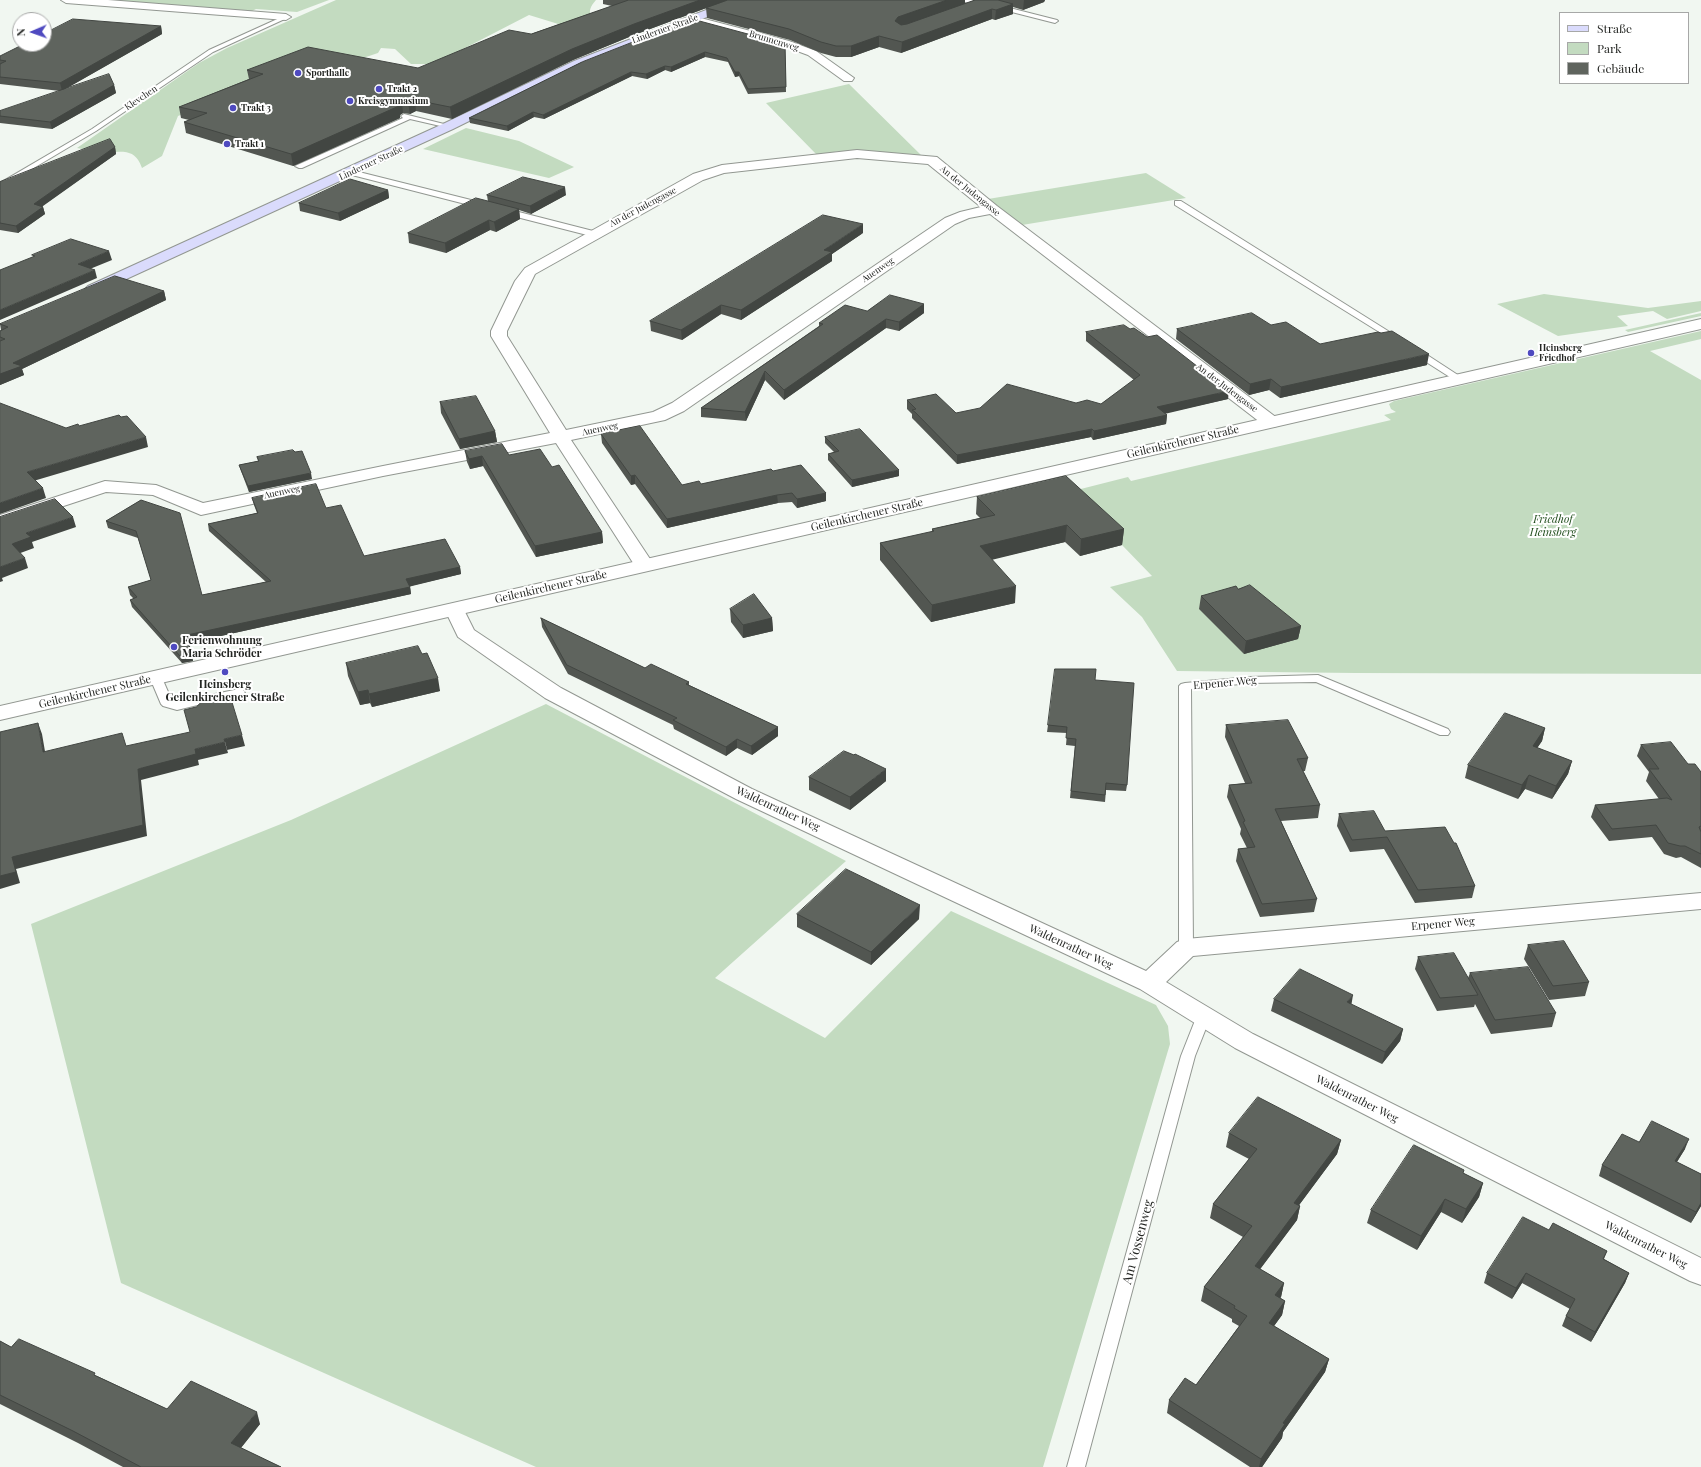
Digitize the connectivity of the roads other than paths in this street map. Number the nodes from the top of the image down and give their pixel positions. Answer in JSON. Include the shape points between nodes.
{"nodes":[{"id":1,"x":66,"y":0,"type":"edge"},
{"id":2,"x":742,"y":0,"type":"edge"},
{"id":3,"x":968,"y":0,"type":"edge"},
{"id":4,"x":981,"y":3,"type":"junction"},
{"id":5,"x":952,"y":13,"type":"edge"},
{"id":6,"x":286,"y":17,"type":"joint"},
{"id":7,"x":693,"y":19,"type":"junction"},
{"id":8,"x":1055,"y":21,"type":"dead end"},
{"id":9,"x":848,"y":78,"type":"dead end"},
{"id":10,"x":450,"y":126,"type":"junction"},
{"id":11,"x":299,"y":166,"type":"edge"},
{"id":12,"x":351,"y":172,"type":"junction"},
{"id":13,"x":0,"y":186,"type":"edge"},
{"id":14,"x":1178,"y":204,"type":"dead end"},
{"id":15,"x":992,"y":209,"type":"junction"},
{"id":16,"x":594,"y":234,"type":"junction"},
{"id":17,"x":85,"y":292,"type":"edge"},
{"id":18,"x":1701,"y":324,"type":"edge"},
{"id":19,"x":1459,"y":378,"type":"junction"},
{"id":20,"x":1271,"y":422,"type":"junction"},
{"id":21,"x":561,"y":437,"type":"junction"},
{"id":22,"x":0,"y":521,"type":"edge"},
{"id":23,"x":644,"y":565,"type":"junction"},
{"id":24,"x":455,"y":610,"type":"junction"},
{"id":25,"x":156,"y":678,"type":"junction"},
{"id":26,"x":239,"y":692,"type":"dead end"},
{"id":27,"x":33,"y":706,"type":"junction"},
{"id":28,"x":0,"y":712,"type":"edge"},
{"id":29,"x":0,"y":718,"type":"edge"},
{"id":30,"x":1444,"y":732,"type":"dead end"},
{"id":31,"x":1701,"y":901,"type":"edge"},
{"id":32,"x":1186,"y":948,"type":"junction"},
{"id":33,"x":1149,"y":983,"type":"junction"},
{"id":34,"x":1203,"y":1018,"type":"junction"},
{"id":35,"x":1701,"y":1272,"type":"edge"},
{"id":36,"x":1076,"y":1467,"type":"edge"}],
"edges":[{"from":1,"to":6,"type":"street"},
{"from":2,"to":7,"type":"main road","name":"Linderner Straße"},
{"from":3,"to":4,"type":"street"},
{"from":4,"to":5,"type":"street"},
{"from":4,"to":8,"type":"lane"},
{"from":6,"to":13,"type":"lane","name":"Klevchen","via":[[211,51],[94,130]]},
{"from":7,"to":9,"type":"street","name":"Brunnenweg","via":[[785,43],[812,53]]},
{"from":7,"to":10,"type":"main road","name":"Linderner Straße","via":[[578,63]]},
{"from":10,"to":11,"type":"lane","via":[[407,117]]},
{"from":10,"to":12,"type":"main road","name":"Linderner Straße"},
{"from":12,"to":16,"type":"lane"},
{"from":12,"to":17,"type":"main road","name":"Linderner Straße"},
{"from":14,"to":19,"type":"lane"},
{"from":15,"to":16,"type":"street","name":"An der Judengasse","via":[[932,160],[851,155],[722,169],[698,178]]},
{"from":15,"to":20,"type":"street","name":"An der Judengasse"},
{"from":15,"to":21,"type":"street","name":"Auenweg","via":[[950,221],[678,408],[659,416]]},
{"from":16,"to":21,"type":"street","name":"An der Judengasse","via":[[530,271],[498,336]]},
{"from":18,"to":19,"type":"street","name":"Geilenkirchener Straße"},
{"from":19,"to":20,"type":"street","name":"Geilenkirchener Straße"},
{"from":20,"to":23,"type":"street","name":"Geilenkirchener Straße"},
{"from":21,"to":22,"type":"street","name":"Auenweg","via":[[383,470],[201,509],[156,490],[105,486]]},
{"from":21,"to":23,"type":"street","name":"An der Judengasse"},
{"from":23,"to":24,"type":"street","name":"Geilenkirchener Straße"},
{"from":24,"to":25,"type":"street","name":"Geilenkirchener Straße"},
{"from":24,"to":33,"type":"street","name":"Waldenrather Weg","via":[[465,633],[553,693],[744,794]]},
{"from":25,"to":26,"type":"lane","via":[[167,704],[177,706]]},
{"from":25,"to":27,"type":"street","name":"Geilenkirchener Straße"},
{"from":27,"to":28,"type":"street","name":"Geilenkirchener Straße"},
{"from":27,"to":29,"type":"street","name":"Geilenkirchener Straße"},
{"from":30,"to":32,"type":"lane","name":"Erpener Weg","via":[[1318,678],[1250,680],[1185,686]]},
{"from":31,"to":32,"type":"street","name":"Erpener Weg"},
{"from":32,"to":33,"type":"street"},
{"from":33,"to":34,"type":"street","name":"Waldenrather Weg"},
{"from":34,"to":35,"type":"street","name":"Waldenrather Weg","via":[[1244,1042]]},
{"from":34,"to":36,"type":"lane","name":"Am Vossenweg","via":[[1188,1056]]}]}
